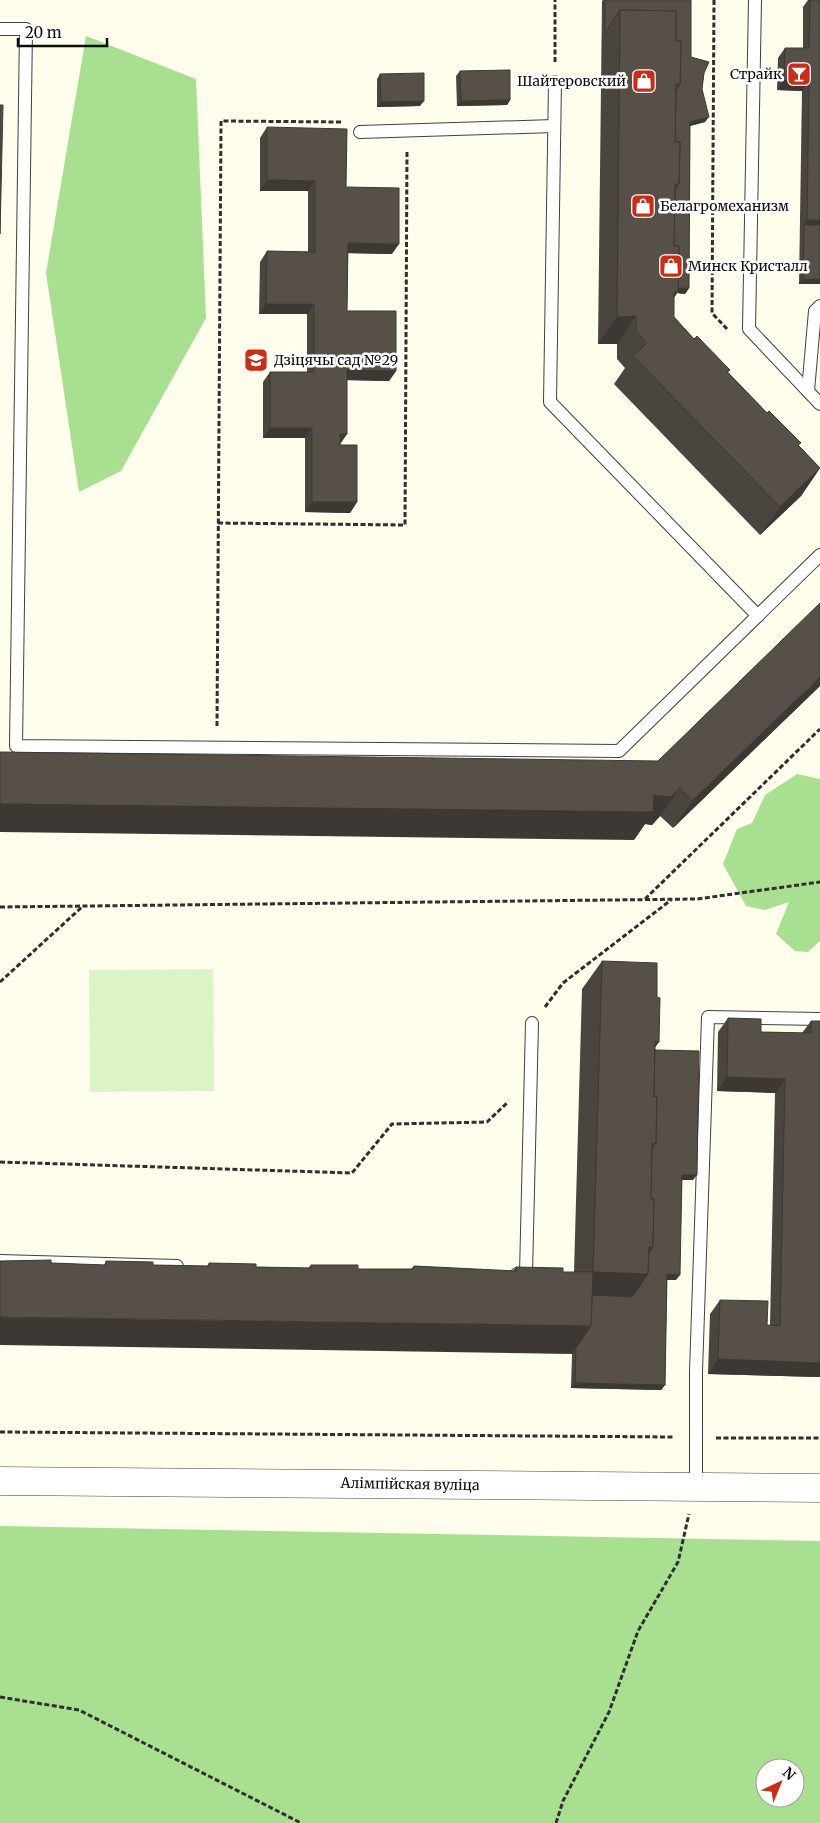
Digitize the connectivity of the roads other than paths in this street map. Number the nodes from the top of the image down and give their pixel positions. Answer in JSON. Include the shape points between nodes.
{"nodes":[{"id":1,"x":755,"y":0,"type":"edge"},
{"id":2,"x":0,"y":29,"type":"edge"},
{"id":3,"x":555,"y":82,"type":"road end"},
{"id":4,"x":554,"y":126,"type":"junction"},
{"id":5,"x":360,"y":132,"type":"road end"},
{"id":6,"x":820,"y":306,"type":"edge"},
{"id":7,"x":808,"y":391,"type":"junction"},
{"id":8,"x":820,"y":404,"type":"edge"},
{"id":9,"x":820,"y":555,"type":"edge"},
{"id":10,"x":758,"y":616,"type":"junction"},
{"id":11,"x":820,"y":1019,"type":"edge"},
{"id":12,"x":532,"y":1023,"type":"road end"},
{"id":13,"x":0,"y":1261,"type":"edge"},
{"id":14,"x":191,"y":1266,"type":"edge"},
{"id":15,"x":506,"y":1274,"type":"edge"},
{"id":16,"x":0,"y":1480,"type":"edge"},
{"id":17,"x":696,"y":1487,"type":"junction"},
{"id":18,"x":820,"y":1488,"type":"edge"}],
"edges":[{"from":1,"to":7,"type":"lane","via":[[749,329]]},
{"from":2,"to":10,"type":"lane","via":[[26,29],[16,746],[619,751]]},
{"from":3,"to":4,"type":"lane"},
{"from":4,"to":5,"type":"lane"},
{"from":4,"to":10,"type":"lane","via":[[550,402]]},
{"from":6,"to":7,"type":"lane","via":[[815,311]]},
{"from":7,"to":8,"type":"lane"},
{"from":9,"to":10,"type":"lane"},
{"from":11,"to":17,"type":"lane","via":[[708,1017],[696,1372]]},
{"from":12,"to":15,"type":"lane","via":[[526,1274]]},
{"from":13,"to":14,"type":"lane"},
{"from":16,"to":17,"type":"street","name":"Алімпійская вуліца"},
{"from":17,"to":18,"type":"street","name":"Алімпійская вуліца"}]}
